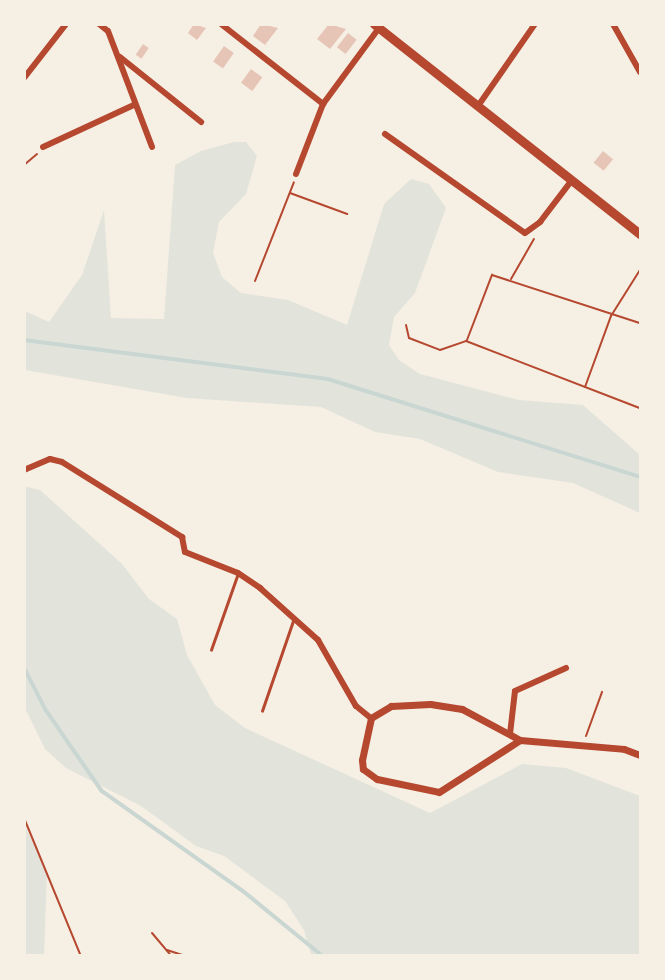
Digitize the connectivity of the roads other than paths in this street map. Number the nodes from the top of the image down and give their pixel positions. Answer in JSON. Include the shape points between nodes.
{"nodes":[{"id":1,"x":66,"y":24,"type":"edge"},
{"id":2,"x":99,"y":24,"type":"edge"},
{"id":3,"x":114,"y":24,"type":"edge"},
{"id":4,"x":221,"y":24,"type":"edge"},
{"id":5,"x":535,"y":24,"type":"edge"},
{"id":6,"x":613,"y":24,"type":"edge"},
{"id":7,"x":377,"y":27,"type":"edge"},
{"id":8,"x":108,"y":31,"type":"junction"},
{"id":9,"x":118,"y":56,"type":"junction"},
{"id":10,"x":24,"y":65,"type":"edge"},
{"id":11,"x":31,"y":70,"type":"junction"},
{"id":12,"x":640,"y":72,"type":"edge"},
{"id":13,"x":24,"y":78,"type":"edge"},
{"id":14,"x":323,"y":104,"type":"junction"},
{"id":15,"x":134,"y":105,"type":"junction"},
{"id":16,"x":478,"y":106,"type":"junction"},
{"id":17,"x":201,"y":122,"type":"dead end"},
{"id":18,"x":385,"y":134,"type":"dead end"},
{"id":19,"x":43,"y":147,"type":"road end"},
{"id":20,"x":152,"y":147,"type":"dead end"},
{"id":21,"x":296,"y":174,"type":"road end"},
{"id":22,"x":572,"y":180,"type":"junction"},
{"id":23,"x":640,"y":234,"type":"edge"},
{"id":24,"x":24,"y":470,"type":"edge"},
{"id":25,"x":238,"y":573,"type":"junction"},
{"id":26,"x":294,"y":618,"type":"junction"},
{"id":27,"x":211,"y":650,"type":"dead end"},
{"id":28,"x":566,"y":668,"type":"dead end"},
{"id":29,"x":262,"y":711,"type":"dead end"},
{"id":30,"x":370,"y":718,"type":"junction"},
{"id":31,"x":510,"y":734,"type":"junction"},
{"id":32,"x":520,"y":740,"type":"junction"},
{"id":33,"x":640,"y":755,"type":"edge"}],
"edges":[{"from":1,"to":11,"type":"street"},
{"from":2,"to":8,"type":"street"},
{"from":3,"to":8,"type":"street"},
{"from":4,"to":14,"type":"street"},
{"from":5,"to":16,"type":"street"},
{"from":6,"to":12,"type":"street"},
{"from":7,"to":14,"type":"street"},
{"from":7,"to":16,"type":"main road"},
{"from":8,"to":9,"type":"street"},
{"from":9,"to":15,"type":"street"},
{"from":9,"to":17,"type":"street"},
{"from":10,"to":11,"type":"street"},
{"from":11,"to":13,"type":"street"},
{"from":14,"to":21,"type":"street"},
{"from":15,"to":19,"type":"street"},
{"from":15,"to":20,"type":"street"},
{"from":16,"to":22,"type":"main road"},
{"from":18,"to":22,"type":"street","via":[[519,231],[530,232]]},
{"from":22,"to":23,"type":"main road"},
{"from":24,"to":25,"type":"street","via":[[50,459],[62,462],[182,537],[186,552]]},
{"from":25,"to":26,"type":"street"},
{"from":25,"to":27,"type":"lane"},
{"from":26,"to":29,"type":"lane"},
{"from":26,"to":30,"type":"street","via":[[318,640],[356,706]]},
{"from":28,"to":31,"type":"street","via":[[515,691]]},
{"from":30,"to":31,"type":"street","via":[[391,706],[446,705]]},
{"from":30,"to":32,"type":"street","via":[[362,748],[363,769],[377,779],[428,792],[448,789]]},
{"from":31,"to":32,"type":"street"},
{"from":32,"to":33,"type":"street","via":[[583,744]]}]}
